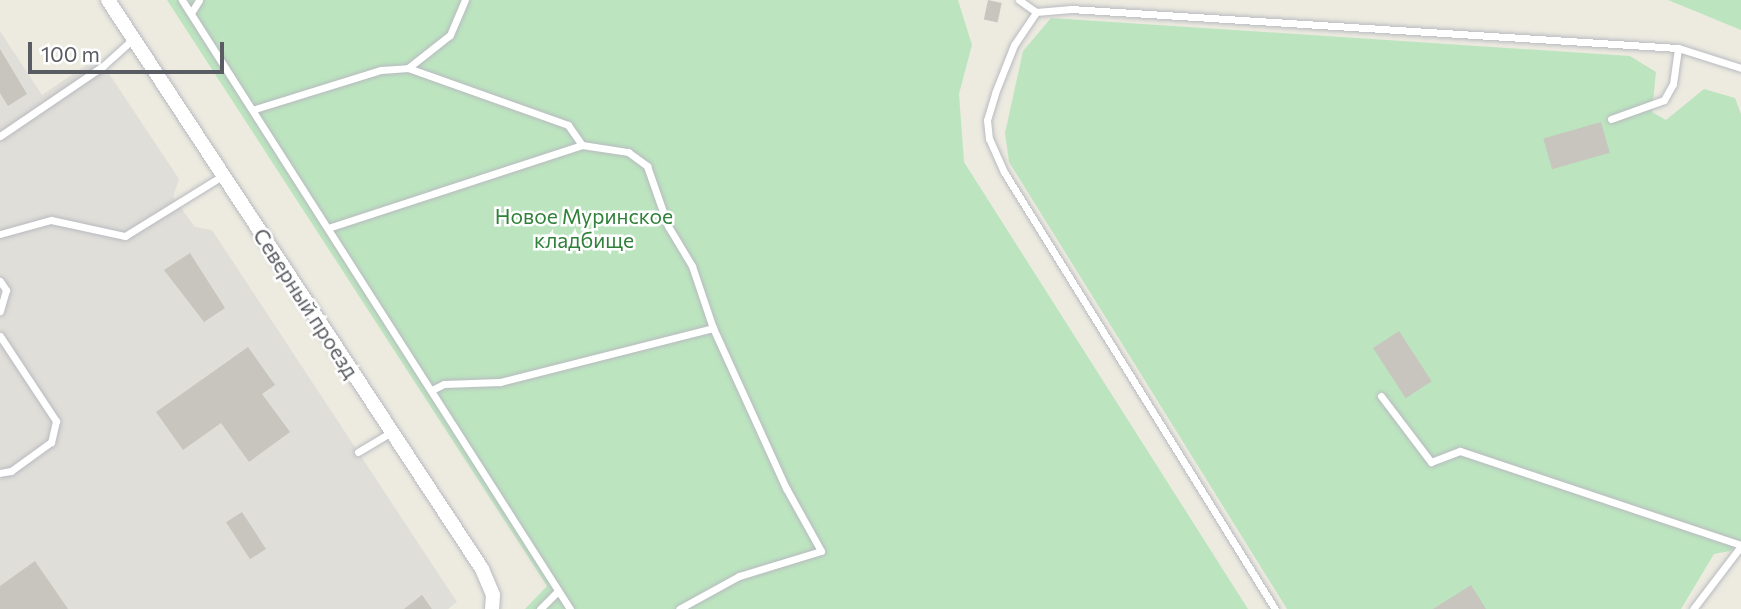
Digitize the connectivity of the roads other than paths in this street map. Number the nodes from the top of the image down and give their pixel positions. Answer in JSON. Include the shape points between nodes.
{"nodes":[{"id":1,"x":108,"y":0,"type":"edge"},
{"id":2,"x":182,"y":0,"type":"edge"},
{"id":3,"x":199,"y":0,"type":"edge"},
{"id":4,"x":465,"y":0,"type":"edge"},
{"id":5,"x":1019,"y":0,"type":"edge"},
{"id":6,"x":1036,"y":12,"type":"junction"},
{"id":7,"x":191,"y":13,"type":"junction"},
{"id":8,"x":132,"y":40,"type":"junction"},
{"id":9,"x":1678,"y":48,"type":"junction"},
{"id":10,"x":408,"y":68,"type":"junction"},
{"id":11,"x":1741,"y":68,"type":"edge"},
{"id":12,"x":255,"y":109,"type":"junction"},
{"id":13,"x":1611,"y":119,"type":"dead end"},
{"id":14,"x":0,"y":136,"type":"edge"},
{"id":15,"x":582,"y":145,"type":"junction"},
{"id":16,"x":222,"y":176,"type":"junction"},
{"id":17,"x":328,"y":228,"type":"junction"},
{"id":18,"x":0,"y":234,"type":"edge"},
{"id":19,"x":0,"y":281,"type":"edge"},
{"id":20,"x":0,"y":311,"type":"edge"},
{"id":21,"x":713,"y":328,"type":"junction"},
{"id":22,"x":0,"y":336,"type":"edge"},
{"id":23,"x":432,"y":390,"type":"junction"},
{"id":24,"x":1381,"y":396,"type":"dead end"},
{"id":25,"x":391,"y":432,"type":"junction"},
{"id":26,"x":358,"y":452,"type":"dead end"},
{"id":27,"x":0,"y":473,"type":"edge"},
{"id":28,"x":1741,"y":545,"type":"edge"},
{"id":29,"x":558,"y":591,"type":"junction"},
{"id":30,"x":492,"y":609,"type":"edge"},
{"id":31,"x":540,"y":609,"type":"edge"},
{"id":32,"x":570,"y":609,"type":"edge"},
{"id":33,"x":679,"y":609,"type":"edge"},
{"id":34,"x":1275,"y":609,"type":"edge"},
{"id":35,"x":1693,"y":609,"type":"edge"}],
"edges":[{"from":1,"to":8,"type":"street","name":"Северный проезд"},
{"from":2,"to":7,"type":"lane"},
{"from":3,"to":7,"type":"lane"},
{"from":4,"to":10,"type":"lane","via":[[450,35]]},
{"from":5,"to":6,"type":"lane"},
{"from":6,"to":9,"type":"lane","via":[[1071,9]]},
{"from":6,"to":34,"type":"lane","via":[[1014,45],[995,93],[987,120],[989,139],[1004,172]]},
{"from":7,"to":12,"type":"lane"},
{"from":8,"to":14,"type":"lane","via":[[103,66]]},
{"from":8,"to":16,"type":"street","name":"Северный проезд"},
{"from":9,"to":11,"type":"lane"},
{"from":9,"to":13,"type":"lane","via":[[1673,84],[1664,100]]},
{"from":10,"to":12,"type":"lane","via":[[381,70]]},
{"from":10,"to":15,"type":"lane","via":[[568,125]]},
{"from":12,"to":17,"type":"lane"},
{"from":15,"to":17,"type":"lane"},
{"from":15,"to":21,"type":"lane","via":[[628,152],[647,166]]},
{"from":16,"to":18,"type":"lane","via":[[125,236],[51,220]]},
{"from":16,"to":25,"type":"street","name":"Северный проезд"},
{"from":17,"to":23,"type":"lane"},
{"from":19,"to":20,"type":"lane","via":[[6,290]]},
{"from":21,"to":23,"type":"lane","via":[[500,382],[452,383]]},
{"from":21,"to":33,"type":"lane","via":[[786,488],[821,551],[739,576]]},
{"from":22,"to":27,"type":"lane","via":[[56,421],[51,442],[11,471]]},
{"from":23,"to":29,"type":"lane"},
{"from":24,"to":28,"type":"lane","via":[[1430,462],[1460,451]]},
{"from":25,"to":26,"type":"lane"},
{"from":25,"to":30,"type":"street","name":"Северный проезд","via":[[482,569],[493,595]]},
{"from":28,"to":35,"type":"lane"},
{"from":29,"to":31,"type":"lane"},
{"from":29,"to":32,"type":"lane"}]}
